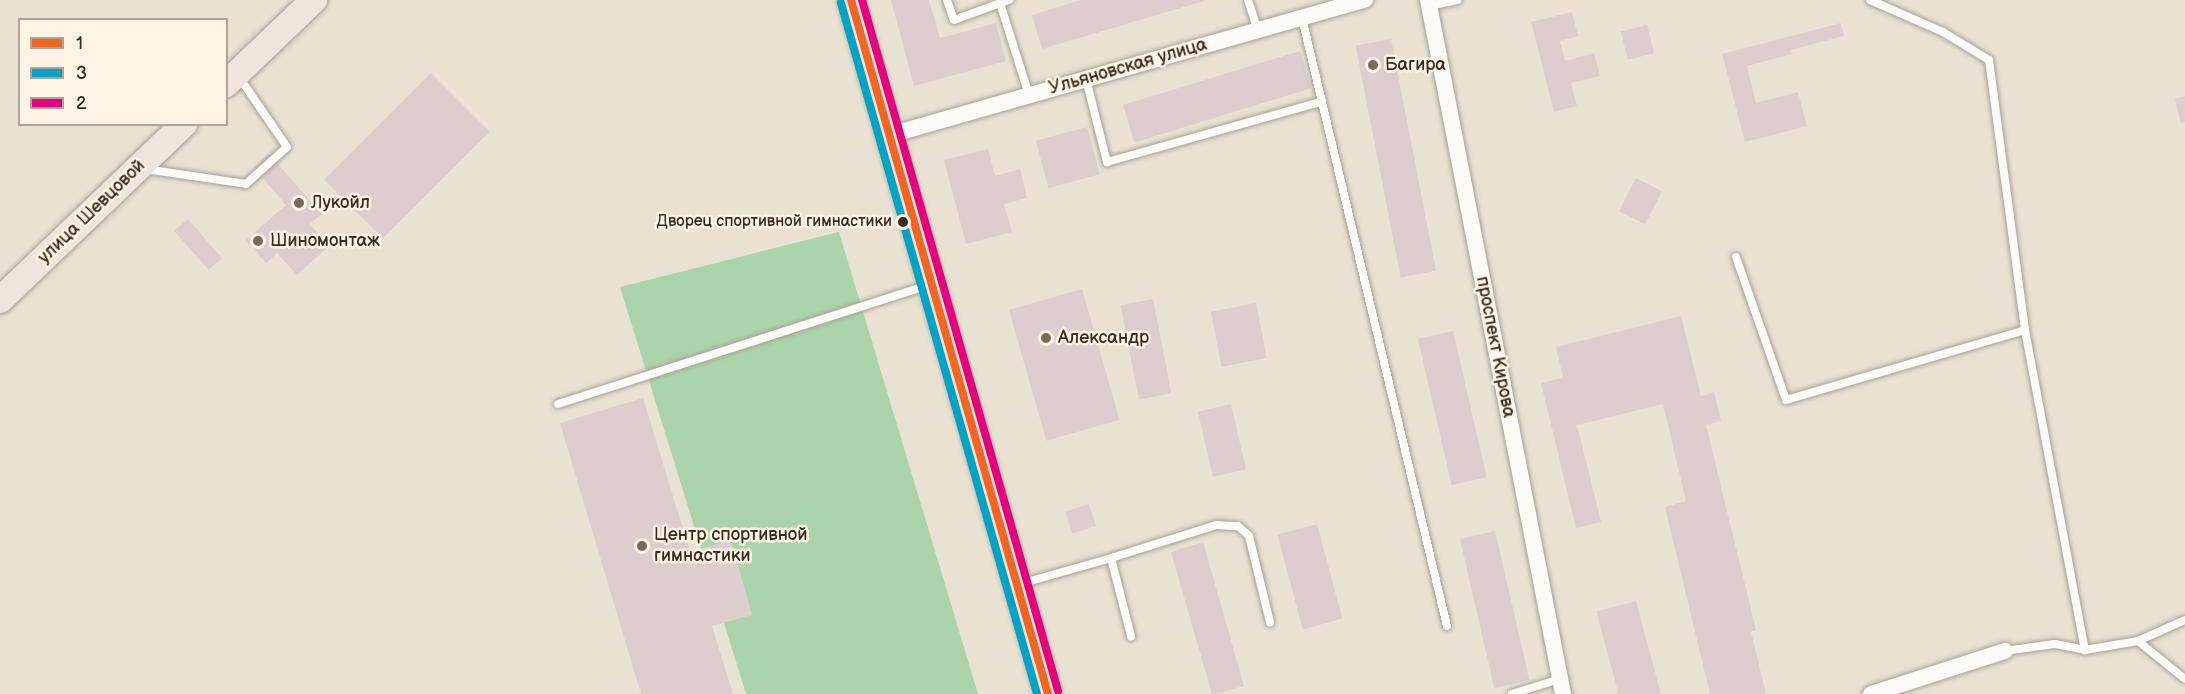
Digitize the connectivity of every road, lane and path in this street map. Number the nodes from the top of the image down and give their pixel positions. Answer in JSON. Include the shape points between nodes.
{"nodes":[{"id":1,"x":314,"y":0,"type":"edge"},
{"id":2,"x":851,"y":0,"type":"edge"},
{"id":3,"x":947,"y":0,"type":"edge"},
{"id":4,"x":1009,"y":0,"type":"edge"},
{"id":5,"x":1248,"y":0,"type":"edge"},
{"id":6,"x":1365,"y":0,"type":"edge"},
{"id":7,"x":1457,"y":0,"type":"edge"},
{"id":8,"x":1870,"y":0,"type":"edge"},
{"id":9,"x":1000,"y":3,"type":"junction"},
{"id":10,"x":1428,"y":3,"type":"edge"},
{"id":11,"x":1302,"y":18,"type":"junction"},
{"id":12,"x":1258,"y":30,"type":"junction"},
{"id":13,"x":232,"y":79,"type":"edge"},
{"id":14,"x":1086,"y":79,"type":"junction"},
{"id":15,"x":1029,"y":96,"type":"junction"},
{"id":16,"x":1321,"y":102,"type":"junction"},
{"id":17,"x":182,"y":126,"type":"edge"},
{"id":18,"x":890,"y":135,"type":"junction"},
{"id":19,"x":138,"y":168,"type":"junction"},
{"id":20,"x":1736,"y":257,"type":"dead end"},
{"id":21,"x":932,"y":284,"type":"junction"},
{"id":22,"x":0,"y":300,"type":"edge"},
{"id":23,"x":2025,"y":330,"type":"junction"},
{"id":24,"x":558,"y":404,"type":"dead end"},
{"id":25,"x":1111,"y":558,"type":"junction"},
{"id":26,"x":1017,"y":585,"type":"junction"},
{"id":27,"x":2185,"y":620,"type":"edge"},
{"id":28,"x":1270,"y":622,"type":"dead end"},
{"id":29,"x":1447,"y":626,"type":"dead end"},
{"id":30,"x":1131,"y":636,"type":"dead end"},
{"id":31,"x":2138,"y":641,"type":"junction"},
{"id":32,"x":2085,"y":650,"type":"junction"},
{"id":33,"x":2005,"y":651,"type":"joint"},
{"id":34,"x":2185,"y":679,"type":"edge"},
{"id":35,"x":1561,"y":686,"type":"edge"},
{"id":36,"x":1048,"y":694,"type":"edge"},
{"id":37,"x":1512,"y":694,"type":"edge"},
{"id":38,"x":1871,"y":694,"type":"edge"}],
"edges":[{"from":1,"to":13,"type":"main road"},
{"from":2,"to":18,"type":"main road"},
{"from":3,"to":9,"type":"lane","via":[[954,20]]},
{"from":4,"to":9,"type":"lane"},
{"from":5,"to":12,"type":"lane"},
{"from":6,"to":11,"type":"street","name":"Ульяновская улица"},
{"from":7,"to":10,"type":"lane"},
{"from":8,"to":23,"type":"lane","via":[[1943,32],[1989,60]]},
{"from":9,"to":15,"type":"lane"},
{"from":10,"to":35,"type":"street","name":"проспект Кирова"},
{"from":11,"to":12,"type":"street","name":"Ульяновская улица"},
{"from":11,"to":16,"type":"lane"},
{"from":12,"to":14,"type":"street","name":"Ульяновская улица"},
{"from":13,"to":19,"type":"lane","via":[[287,147],[246,184]]},
{"from":14,"to":15,"type":"street","name":"Ульяновская улица"},
{"from":14,"to":16,"type":"lane","via":[[1107,162]]},
{"from":15,"to":18,"type":"street","name":"Ульяновская улица"},
{"from":16,"to":29,"type":"lane"},
{"from":17,"to":19,"type":"main road","name":"улица Шевцовой"},
{"from":18,"to":21,"type":"main road"},
{"from":19,"to":22,"type":"main road","name":"улица Шевцовой"},
{"from":20,"to":23,"type":"lane","via":[[1786,400]]},
{"from":21,"to":24,"type":"lane"},
{"from":21,"to":26,"type":"main road"},
{"from":23,"to":32,"type":"lane"},
{"from":25,"to":26,"type":"lane"},
{"from":25,"to":28,"type":"lane","via":[[1216,525],[1238,526],[1249,536]]},
{"from":25,"to":30,"type":"lane"},
{"from":26,"to":36,"type":"main road"},
{"from":27,"to":31,"type":"lane"},
{"from":31,"to":32,"type":"lane"},
{"from":31,"to":34,"type":"lane"},
{"from":32,"to":33,"type":"lane","via":[[2055,644]]},
{"from":33,"to":38,"type":"street"},
{"from":35,"to":37,"type":"lane"}]}
